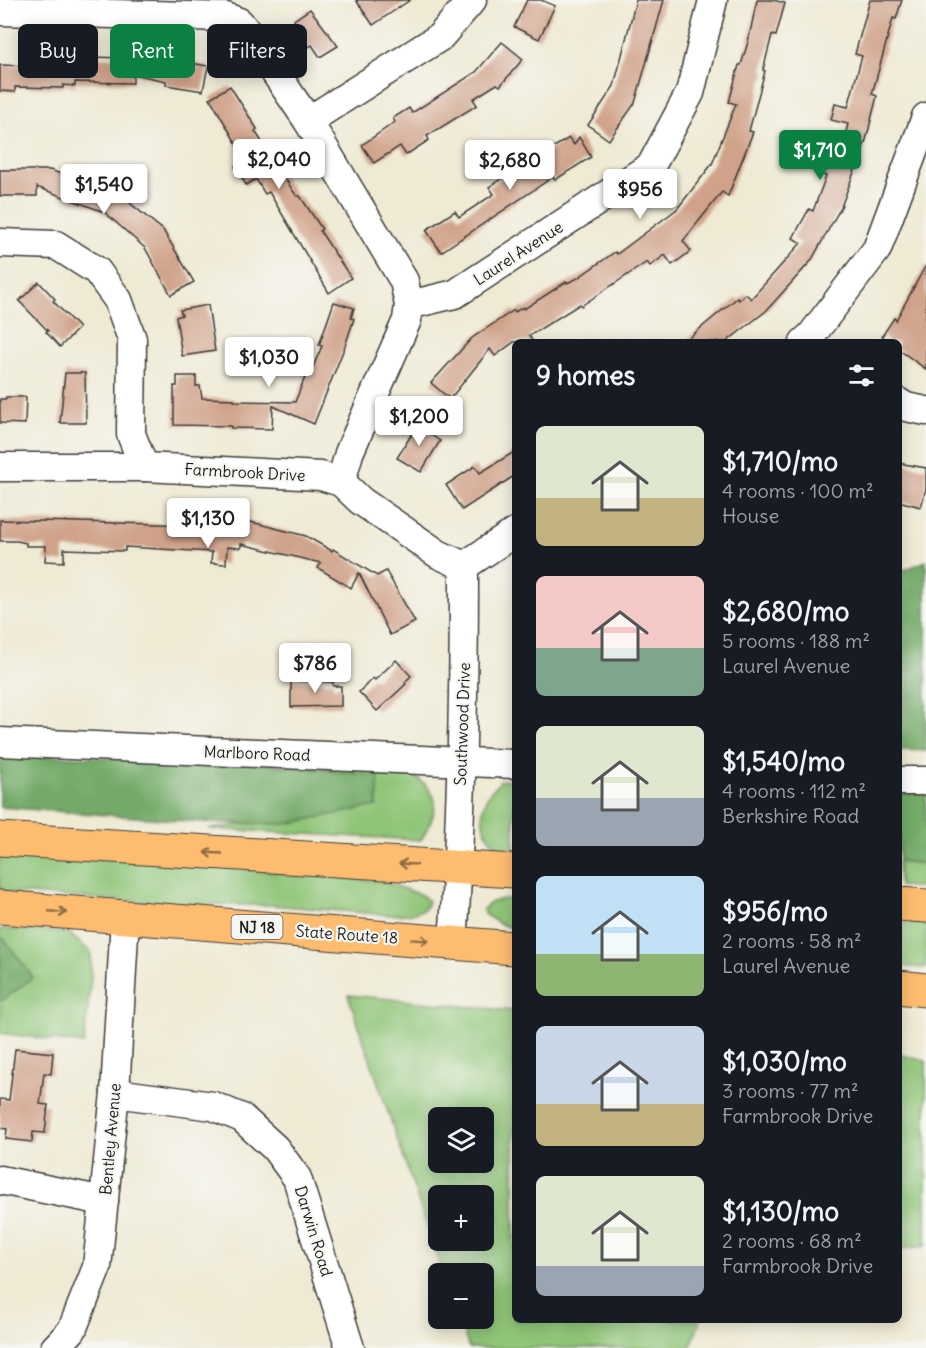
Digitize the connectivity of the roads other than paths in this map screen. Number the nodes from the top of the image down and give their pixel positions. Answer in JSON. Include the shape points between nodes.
{"nodes":[{"id":1,"x":472,"y":0,"type":"edge"},
{"id":2,"x":712,"y":0,"type":"edge"},
{"id":3,"x":16,"y":7,"type":"edge"},
{"id":4,"x":242,"y":11,"type":"edge"},
{"id":5,"x":926,"y":117,"type":"edge"},
{"id":6,"x":309,"y":121,"type":"junction"},
{"id":7,"x":0,"y":243,"type":"edge"},
{"id":8,"x":409,"y":305,"type":"junction"},
{"id":9,"x":813,"y":339,"type":"edge"},
{"id":10,"x":902,"y":404,"type":"edge"},
{"id":11,"x":926,"y":411,"type":"edge"},
{"id":12,"x":0,"y":466,"type":"edge"},
{"id":13,"x":144,"y":467,"type":"junction"},
{"id":14,"x":341,"y":482,"type":"junction"},
{"id":15,"x":512,"y":534,"type":"edge"},
{"id":16,"x":464,"y":566,"type":"junction"},
{"id":17,"x":0,"y":742,"type":"edge"},
{"id":18,"x":460,"y":761,"type":"junction"},
{"id":19,"x":512,"y":764,"type":"edge"},
{"id":20,"x":902,"y":781,"type":"edge"},
{"id":21,"x":926,"y":781,"type":"edge"},
{"id":22,"x":0,"y":839,"type":"edge"},
{"id":23,"x":458,"y":867,"type":"junction"},
{"id":24,"x":512,"y":871,"type":"edge"},
{"id":25,"x":902,"y":904,"type":"edge"},
{"id":26,"x":926,"y":906,"type":"edge"},
{"id":27,"x":0,"y":908,"type":"edge"},
{"id":28,"x":125,"y":917,"type":"junction"},
{"id":29,"x":453,"y":942,"type":"junction"},
{"id":30,"x":512,"y":948,"type":"edge"},
{"id":31,"x":902,"y":987,"type":"edge"},
{"id":32,"x":926,"y":990,"type":"edge"},
{"id":33,"x":115,"y":1093,"type":"junction"},
{"id":34,"x":0,"y":1180,"type":"edge"},
{"id":35,"x":104,"y":1201,"type":"junction"},
{"id":36,"x":55,"y":1348,"type":"edge"},
{"id":37,"x":350,"y":1348,"type":"edge"}],
"edges":[{"from":1,"to":6,"type":"street","via":[[440,37]]},
{"from":2,"to":8,"type":"street","name":"Laurel Avenue","via":[[690,93],[651,166],[455,294]]},
{"from":3,"to":4,"type":"street","via":[[226,17]]},
{"from":4,"to":6,"type":"street"},
{"from":5,"to":9,"type":"street","via":[[877,249]]},
{"from":6,"to":8,"type":"street","via":[[404,281]]},
{"from":7,"to":13,"type":"street","via":[[56,244],[97,271],[118,300],[132,339],[131,434]]},
{"from":8,"to":14,"type":"street","via":[[407,320],[349,453]]},
{"from":10,"to":11,"type":"street"},
{"from":12,"to":13,"type":"street","name":"Farmbrook Drive"},
{"from":13,"to":14,"type":"street","name":"Farmbrook Drive","via":[[321,476]]},
{"from":14,"to":16,"type":"street","via":[[361,501],[438,554]]},
{"from":15,"to":16,"type":"street"},
{"from":16,"to":18,"type":"street","name":"Southwood Drive","via":[[464,726]]},
{"from":17,"to":18,"type":"street","name":"Marlboro Road"},
{"from":18,"to":19,"type":"street","name":"Marlboro Road"},
{"from":18,"to":23,"type":"street","name":"Southwood Drive"},
{"from":20,"to":21,"type":"street"},
{"from":23,"to":22,"type":"highway","one_way":true},
{"from":23,"to":24,"type":"highway"},
{"from":23,"to":29,"type":"street","name":"Southwood Drive"},
{"from":25,"to":26,"type":"highway"},
{"from":27,"to":28,"type":"highway","name":"State Route 18","number":"NJ 18","one_way":true},
{"from":28,"to":29,"type":"highway","name":"State Route 18","number":"NJ 18","one_way":true},
{"from":28,"to":33,"type":"street","name":"Bentley Avenue"},
{"from":29,"to":30,"type":"highway","name":"State Route 18","number":"NJ 18"},
{"from":31,"to":32,"type":"highway"},
{"from":33,"to":35,"type":"street","name":"Bentley Avenue"},
{"from":33,"to":37,"type":"street","name":"Darwin Road","via":[[213,1106],[242,1119],[275,1148],[297,1178]]},
{"from":34,"to":35,"type":"street"},
{"from":35,"to":36,"type":"street","name":"Bentley Avenue","via":[[97,1267],[72,1330]]}]}
